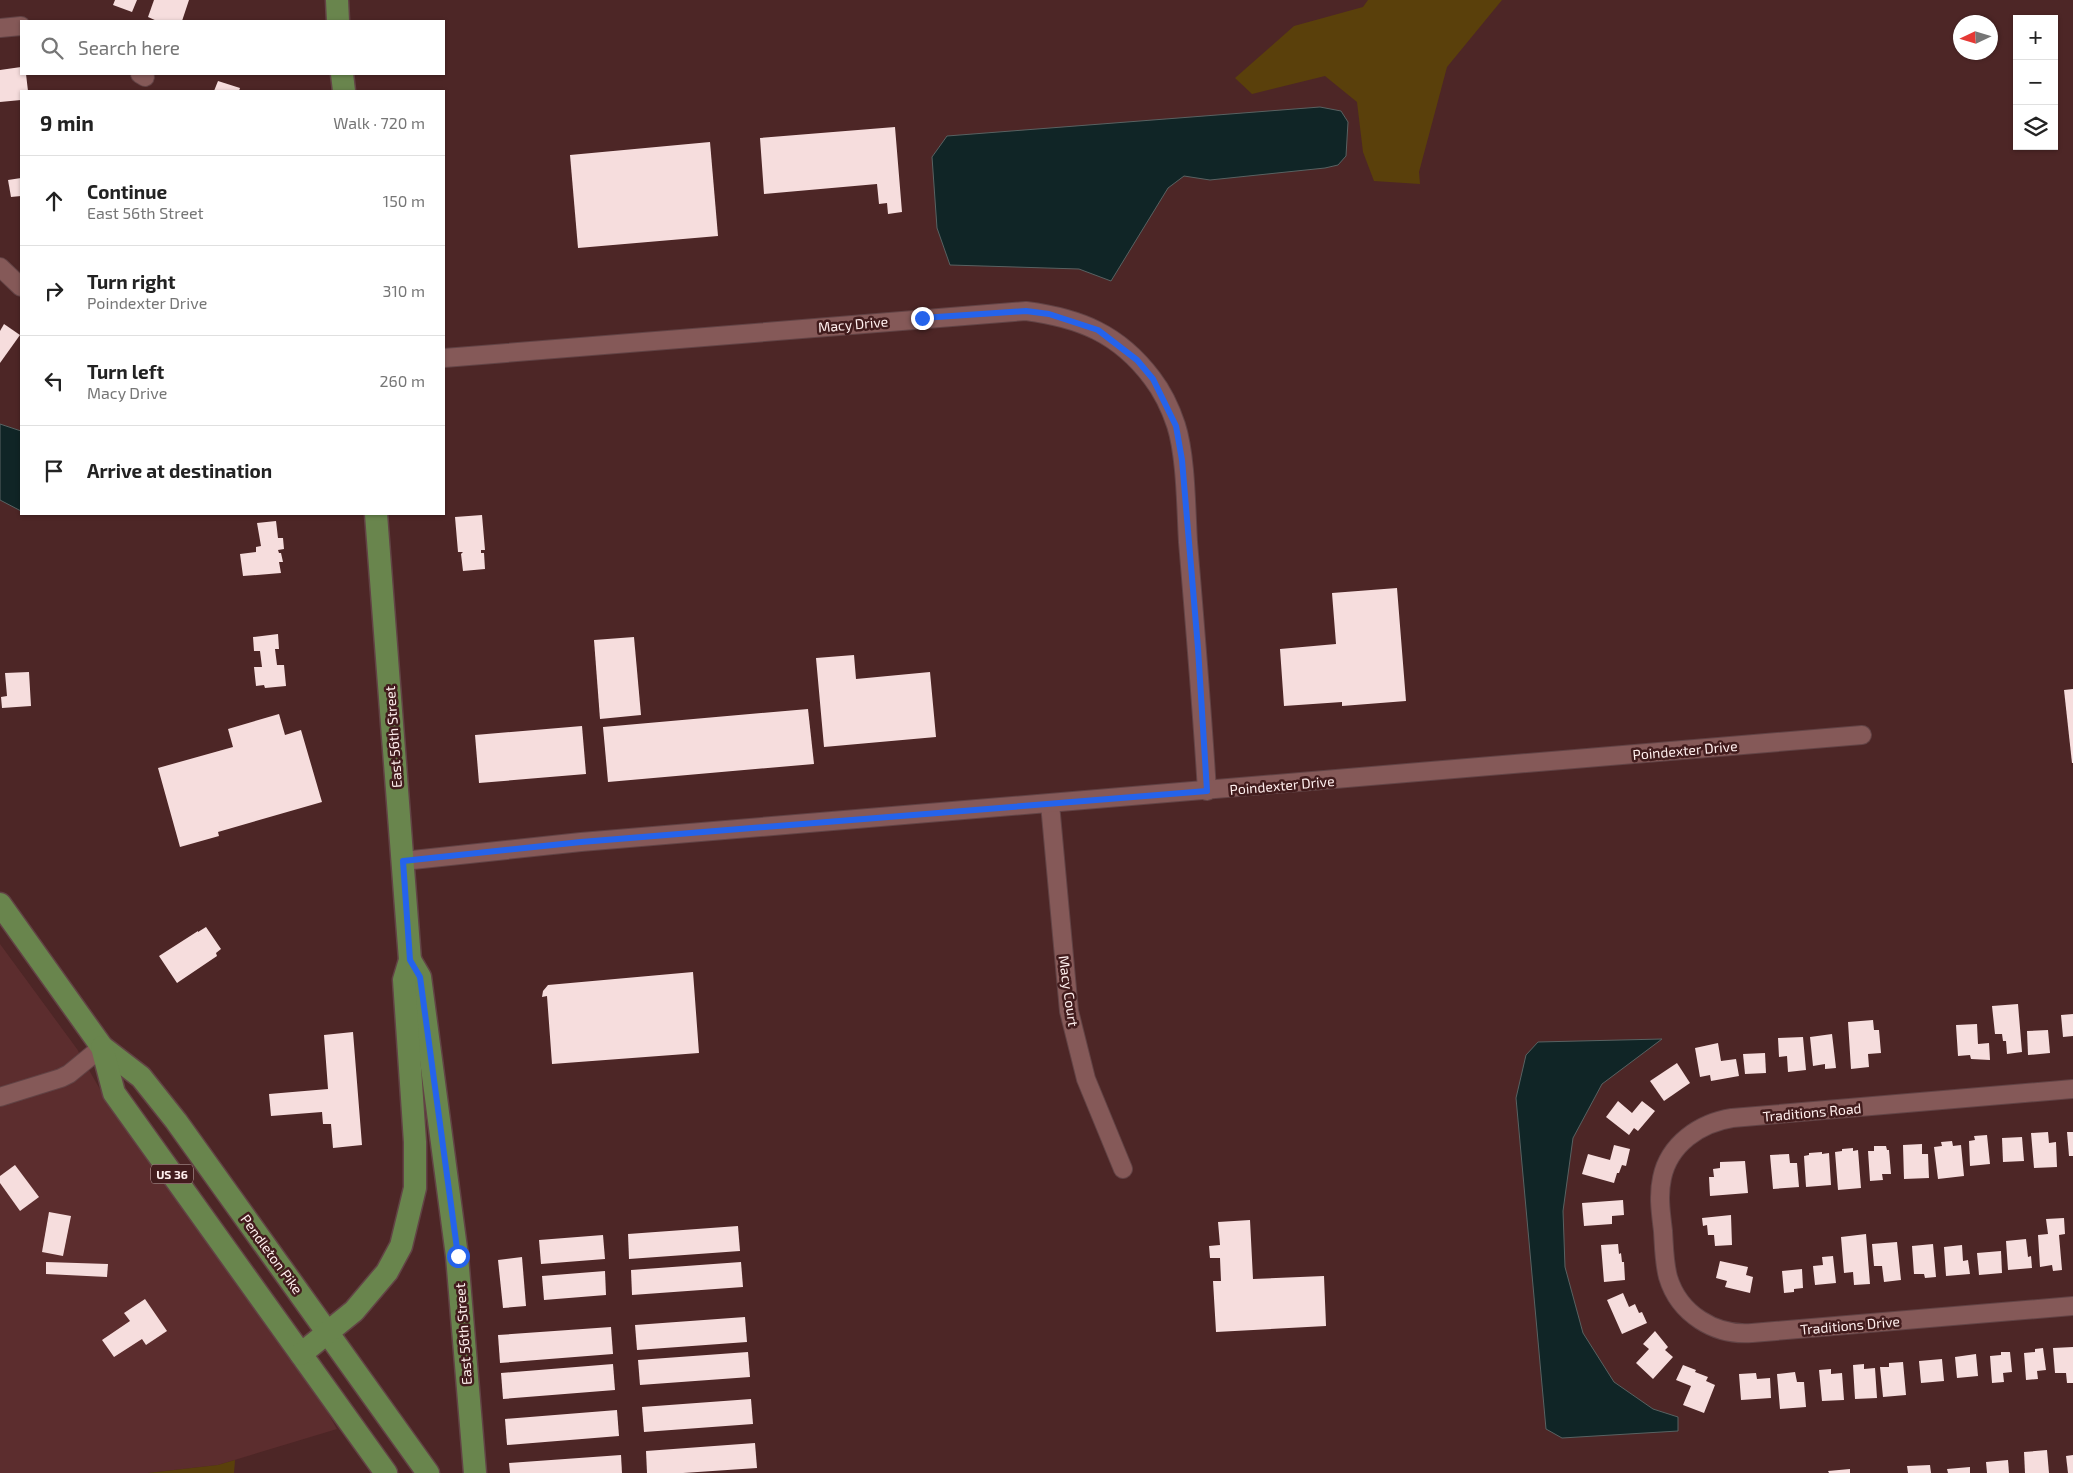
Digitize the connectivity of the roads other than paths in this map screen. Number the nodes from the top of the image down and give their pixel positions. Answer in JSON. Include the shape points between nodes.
{"nodes":[{"id":1,"x":337,"y":0,"type":"edge"},
{"id":2,"x":338,"y":20,"type":"edge"},
{"id":3,"x":20,"y":26,"type":"edge"},
{"id":4,"x":0,"y":28,"type":"edge"},
{"id":5,"x":342,"y":75,"type":"edge"},
{"id":6,"x":344,"y":90,"type":"edge"},
{"id":7,"x":0,"y":267,"type":"edge"},
{"id":8,"x":20,"y":286,"type":"edge"},
{"id":9,"x":445,"y":358,"type":"edge"},
{"id":10,"x":376,"y":515,"type":"edge"},
{"id":11,"x":1862,"y":735,"type":"dead end"},
{"id":12,"x":1207,"y":791,"type":"junction"},
{"id":13,"x":1050,"y":804,"type":"junction"},
{"id":14,"x":403,"y":861,"type":"junction"},
{"id":15,"x":0,"y":904,"type":"edge"},
{"id":16,"x":410,"y":960,"type":"junction"},
{"id":17,"x":102,"y":1047,"type":"junction"},
{"id":18,"x":2073,"y":1090,"type":"edge"},
{"id":19,"x":0,"y":1097,"type":"edge"},
{"id":20,"x":1124,"y":1169,"type":"dead end"},
{"id":21,"x":1665,"y":1261,"type":"joint"},
{"id":22,"x":2073,"y":1306,"type":"edge"},
{"id":23,"x":328,"y":1333,"type":"junction"},
{"id":24,"x":301,"y":1354,"type":"junction"},
{"id":25,"x":361,"y":1438,"type":"junction"},
{"id":26,"x":378,"y":1473,"type":"edge"},
{"id":27,"x":386,"y":1473,"type":"edge"},
{"id":28,"x":428,"y":1473,"type":"edge"},
{"id":29,"x":475,"y":1473,"type":"edge"}],
"edges":[{"from":1,"to":2,"type":"main road"},
{"from":3,"to":4,"type":"street"},
{"from":5,"to":6,"type":"main road"},
{"from":7,"to":8,"type":"street"},
{"from":9,"to":12,"type":"street","name":"Macy Drive","via":[[1026,311],[1049,314],[1098,330],[1137,360],[1153,379],[1176,426],[1182,460],[1198,648]]},
{"from":10,"to":14,"type":"main road","name":"East 56th Street"},
{"from":11,"to":12,"type":"street","name":"Poindexter Drive"},
{"from":12,"to":13,"type":"street","name":"Poindexter Drive"},
{"from":13,"to":14,"type":"street","name":"Poindexter Drive","via":[[589,842]]},
{"from":13,"to":20,"type":"street","name":"Macy Court","via":[[1069,1011],[1086,1078]]},
{"from":14,"to":16,"type":"main road","name":"East 56th Street"},
{"from":15,"to":17,"type":"main road","name":"Pendleton Pike","number":"US 36"},
{"from":16,"to":23,"type":"main road","name":"East 56th Street","via":[[404,980],[415,1188],[401,1246],[387,1272],[354,1310]]},
{"from":16,"to":29,"type":"main road","name":"East 56th Street","via":[[420,977],[442,1128],[458,1256]]},
{"from":17,"to":19,"type":"street","via":[[61,1078]]},
{"from":17,"to":23,"type":"main road","name":"Pendleton Pike","number":"US 36","via":[[141,1077],[170,1113]]},
{"from":17,"to":24,"type":"main road","name":"Pendleton Pike","number":"US 36","via":[[114,1093]]},
{"from":18,"to":21,"type":"street","name":"Traditions Road","via":[[1732,1118],[1708,1124],[1686,1138],[1664,1171],[1660,1196]]},
{"from":21,"to":22,"type":"street","name":"Traditions Drive","via":[[1675,1293],[1690,1312],[1718,1330],[1736,1333]]},
{"from":23,"to":24,"type":"main road","name":"East 56th Street"},
{"from":23,"to":28,"type":"main road","name":"Pendleton Pike","number":"US 36"},
{"from":24,"to":25,"type":"main road","name":"Pendleton Pike","number":"US 36"},
{"from":25,"to":26,"type":"main road"},
{"from":25,"to":27,"type":"main road","name":"Pendleton Pike","number":"US 36"}]}
